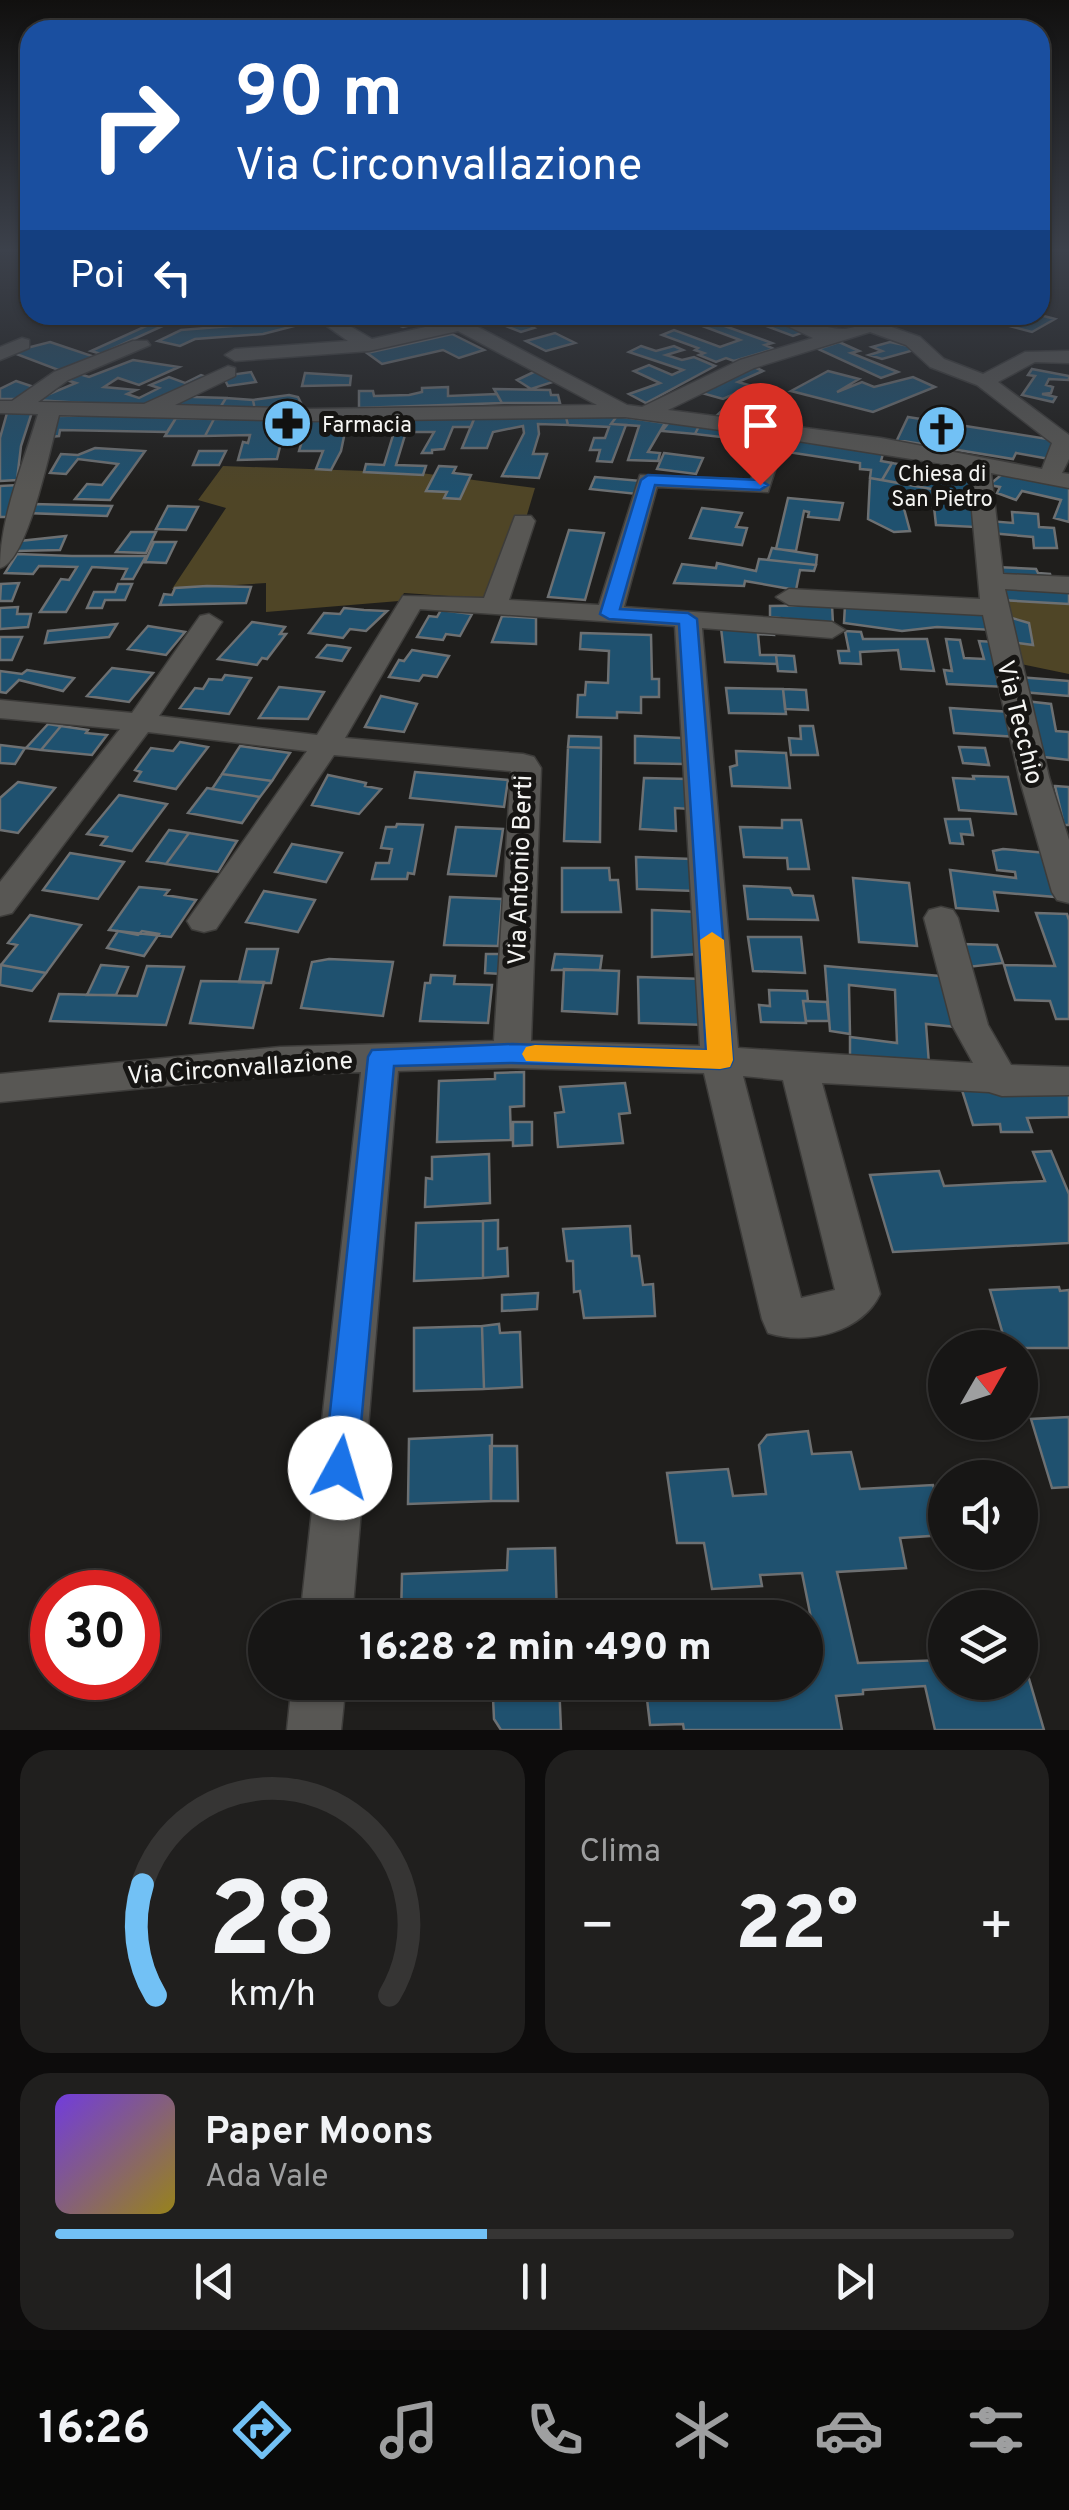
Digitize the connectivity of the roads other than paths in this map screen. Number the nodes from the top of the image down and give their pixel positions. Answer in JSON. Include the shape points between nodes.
{"nodes":[{"id":1,"x":340,"y":330,"type":"edge"},
{"id":2,"x":437,"y":330,"type":"edge"},
{"id":3,"x":469,"y":330,"type":"edge"},
{"id":4,"x":810,"y":330,"type":"edge"},
{"id":5,"x":852,"y":330,"type":"edge"},
{"id":6,"x":893,"y":330,"type":"edge"},
{"id":7,"x":831,"y":338,"type":"junction"},
{"id":8,"x":22,"y":344,"type":"dead end"},
{"id":9,"x":140,"y":345,"type":"dead end"},
{"id":10,"x":358,"y":346,"type":"junction"},
{"id":11,"x":0,"y":354,"type":"edge"},
{"id":12,"x":1069,"y":357,"type":"edge"},
{"id":13,"x":377,"y":367,"type":"dead end"},
{"id":14,"x":984,"y":381,"type":"junction"},
{"id":15,"x":8,"y":407,"type":"edge"},
{"id":16,"x":50,"y":408,"type":"junction"},
{"id":17,"x":147,"y":412,"type":"junction"},
{"id":18,"x":634,"y":412,"type":"junction"},
{"id":19,"x":776,"y":430,"type":"junction"},
{"id":20,"x":1066,"y":450,"type":"edge"},
{"id":21,"x":979,"y":462,"type":"junction"},
{"id":22,"x":1059,"y":478,"type":"edge"},
{"id":23,"x":523,"y":521,"type":"dead end"},
{"id":24,"x":0,"y":561,"type":"edge"},
{"id":25,"x":1069,"y":584,"type":"edge"},
{"id":26,"x":992,"y":595,"type":"junction"},
{"id":27,"x":790,"y":597,"type":"dead end"},
{"id":28,"x":494,"y":605,"type":"junction"},
{"id":29,"x":609,"y":614,"type":"junction"},
{"id":30,"x":688,"y":619,"type":"junction"},
{"id":31,"x":209,"y":622,"type":"dead end"},
{"id":32,"x":832,"y":630,"type":"dead end"},
{"id":33,"x":0,"y":709,"type":"edge"},
{"id":34,"x":140,"y":724,"type":"junction"},
{"id":35,"x":326,"y":745,"type":"junction"},
{"id":36,"x":1069,"y":892,"type":"edge"},
{"id":37,"x":0,"y":905,"type":"edge"},
{"id":38,"x":940,"y":918,"type":"dead end"},
{"id":39,"x":204,"y":921,"type":"dead end"},
{"id":40,"x":512,"y":1054,"type":"junction"},
{"id":41,"x":382,"y":1057,"type":"junction"},
{"id":42,"x":720,"y":1060,"type":"junction"},
{"id":43,"x":799,"y":1067,"type":"junction"},
{"id":44,"x":1002,"y":1082,"type":"junction"},
{"id":45,"x":1069,"y":1082,"type":"edge"},
{"id":46,"x":0,"y":1088,"type":"edge"},
{"id":47,"x":328,"y":1600,"type":"edge"},
{"id":48,"x":317,"y":1700,"type":"edge"},
{"id":49,"x":314,"y":1730,"type":"edge"}],
"edges":[{"from":1,"to":10,"type":"street"},
{"from":2,"to":10,"type":"street"},
{"from":3,"to":18,"type":"street"},
{"from":4,"to":7,"type":"street"},
{"from":5,"to":7,"type":"street"},
{"from":6,"to":14,"type":"street","via":[[937,363]]},
{"from":7,"to":18,"type":"street"},
{"from":8,"to":11,"type":"street"},
{"from":9,"to":15,"type":"street","via":[[61,376]]},
{"from":10,"to":13,"type":"street"},
{"from":10,"to":17,"type":"street","via":[[232,363]]},
{"from":12,"to":14,"type":"street","via":[[1032,356]]},
{"from":14,"to":20,"type":"street"},
{"from":15,"to":16,"type":"street"},
{"from":16,"to":17,"type":"street"},
{"from":16,"to":24,"type":"street","via":[[24,504]]},
{"from":17,"to":18,"type":"street"},
{"from":18,"to":19,"type":"street"},
{"from":19,"to":21,"type":"street"},
{"from":19,"to":29,"type":"street","via":[[760,487],[648,480]]},
{"from":20,"to":22,"type":"street"},
{"from":21,"to":22,"type":"street"},
{"from":21,"to":26,"type":"street","name":"Via Tecchio"},
{"from":23,"to":28,"type":"street"},
{"from":25,"to":26,"type":"street"},
{"from":26,"to":27,"type":"street"},
{"from":26,"to":36,"type":"street","name":"Via Tecchio","via":[[1034,777]]},
{"from":28,"to":29,"type":"street"},
{"from":28,"to":35,"type":"street","via":[[412,601]]},
{"from":29,"to":30,"type":"street"},
{"from":30,"to":32,"type":"street"},
{"from":30,"to":42,"type":"street"},
{"from":31,"to":34,"type":"street"},
{"from":33,"to":34,"type":"street"},
{"from":34,"to":35,"type":"street"},
{"from":34,"to":37,"type":"street"},
{"from":35,"to":39,"type":"street"},
{"from":35,"to":40,"type":"street","name":"Via Antonio Berti","via":[[526,768]]},
{"from":38,"to":44,"type":"street","via":[[970,1026]]},
{"from":40,"to":41,"type":"street","name":"Via Circonvallazione"},
{"from":40,"to":42,"type":"street","name":"Via Circonvallazione"},
{"from":41,"to":46,"type":"street","name":"Via Circonvallazione"},
{"from":41,"to":47,"type":"street"},
{"from":42,"to":43,"type":"street","name":"Via Circonvallazione"},
{"from":42,"to":43,"type":"street","via":[[784,1319],[842,1311],[858,1294]]},
{"from":43,"to":44,"type":"street","name":"Via Circonvallazione"},
{"from":44,"to":45,"type":"street","name":"Via Circonvallazione"},
{"from":48,"to":49,"type":"street"}]}
